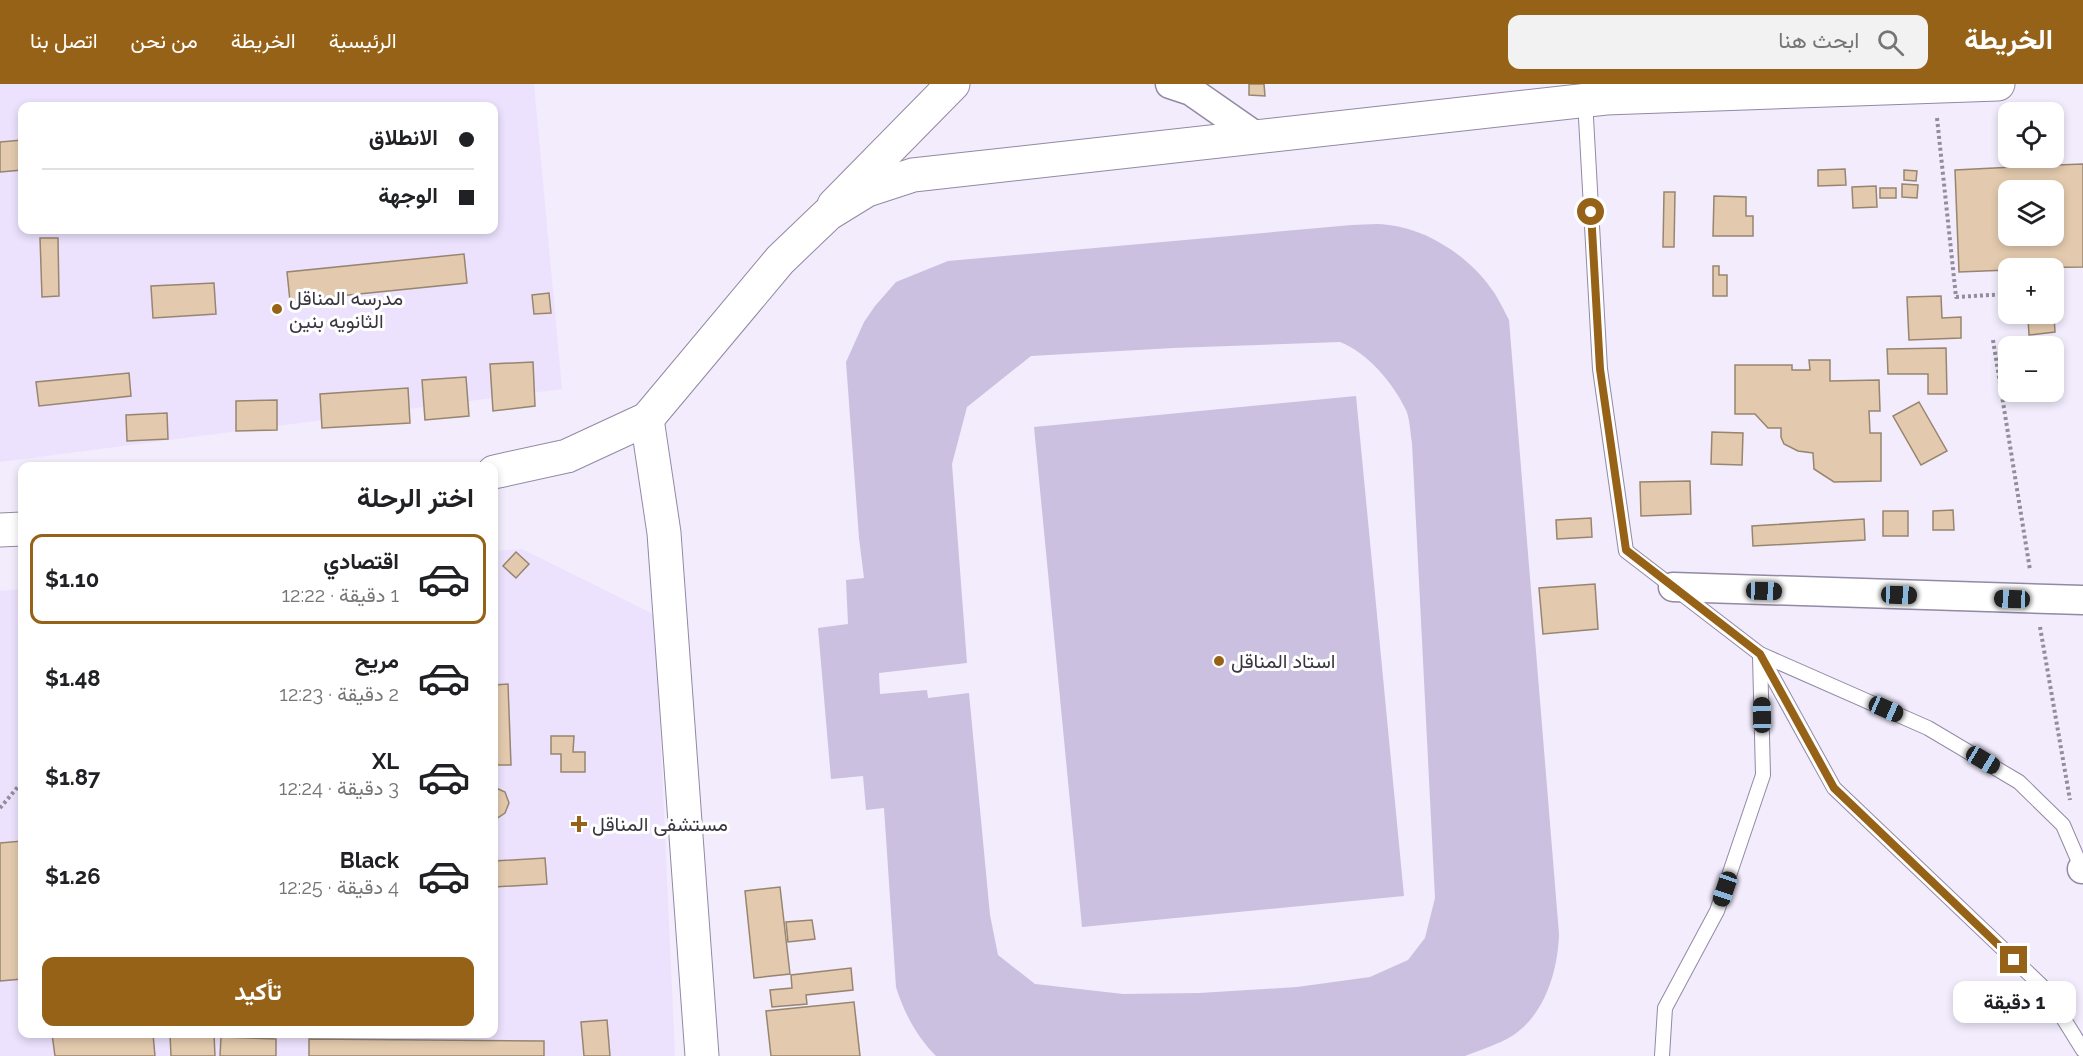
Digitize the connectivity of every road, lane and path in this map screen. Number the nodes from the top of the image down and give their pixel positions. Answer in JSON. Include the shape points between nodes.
{"nodes":[{"id":1,"x":953,"y":84,"type":"edge"},
{"id":2,"x":1170,"y":84,"type":"edge"},
{"id":3,"x":1998,"y":84,"type":"edge"},
{"id":4,"x":1934,"y":88,"type":"junction"},
{"id":5,"x":1585,"y":100,"type":"junction"},
{"id":6,"x":1257,"y":137,"type":"junction"},
{"id":7,"x":780,"y":260,"type":"junction"},
{"id":8,"x":1998,"y":295,"type":"edge"},
{"id":9,"x":646,"y":419,"type":"junction"},
{"id":10,"x":498,"y":470,"type":"edge"},
{"id":11,"x":18,"y":529,"type":"edge"},
{"id":12,"x":0,"y":530,"type":"edge"},
{"id":13,"x":1673,"y":587,"type":"junction"},
{"id":14,"x":2083,"y":600,"type":"edge"},
{"id":15,"x":1760,"y":654,"type":"junction"},
{"id":16,"x":18,"y":787,"type":"edge"},
{"id":17,"x":0,"y":808,"type":"edge"},
{"id":18,"x":2083,"y":869,"type":"edge"},
{"id":19,"x":2083,"y":1050,"type":"edge"},
{"id":20,"x":702,"y":1056,"type":"edge"},
{"id":21,"x":1662,"y":1056,"type":"edge"}],
"edges":[{"from":1,"to":7,"type":"main road"},
{"from":2,"to":6,"type":"street","via":[[1191,91]]},
{"from":3,"to":4,"type":"main road"},
{"from":4,"to":5,"type":"main road"},
{"from":4,"to":8,"type":"path","via":[[1956,297]]},
{"from":5,"to":6,"type":"main road"},
{"from":5,"to":13,"type":"lane","via":[[1600,369],[1626,550]]},
{"from":6,"to":7,"type":"main road","via":[[913,175],[867,190],[828,214]]},
{"from":7,"to":9,"type":"main road"},
{"from":9,"to":10,"type":"main road","via":[[567,456]]},
{"from":9,"to":20,"type":"main road","via":[[664,533]]},
{"from":11,"to":12,"type":"main road"},
{"from":13,"to":14,"type":"street"},
{"from":13,"to":15,"type":"lane"},
{"from":15,"to":18,"type":"lane","via":[[1928,728],[2019,782],[2062,825]]},
{"from":15,"to":19,"type":"lane","via":[[1834,788],[2045,989]]},
{"from":15,"to":21,"type":"lane","via":[[1763,775],[1717,911],[1665,1008]]},
{"from":16,"to":17,"type":"path"}]}
